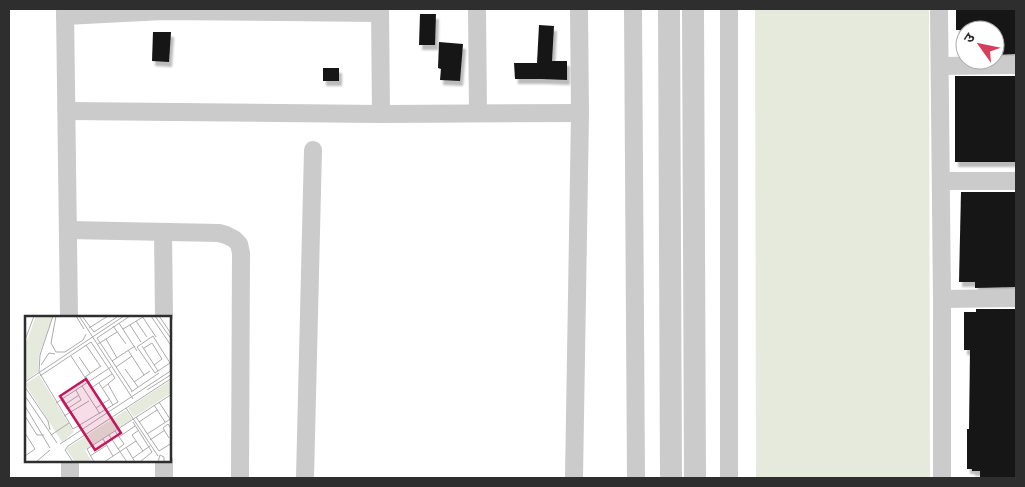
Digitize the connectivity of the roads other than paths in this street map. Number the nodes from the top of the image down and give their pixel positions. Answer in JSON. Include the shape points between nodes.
{"nodes":[{"id":1,"x":477,"y":9,"type":"edge"},
{"id":2,"x":580,"y":9,"type":"edge"},
{"id":3,"x":632,"y":9,"type":"edge"},
{"id":4,"x":669,"y":9,"type":"edge"},
{"id":5,"x":693,"y":9,"type":"edge"},
{"id":6,"x":729,"y":9,"type":"edge"},
{"id":7,"x":939,"y":9,"type":"edge"},
{"id":8,"x":163,"y":10,"type":"edge"},
{"id":9,"x":380,"y":11,"type":"edge"},
{"id":10,"x":65,"y":12,"type":"edge"},
{"id":11,"x":1016,"y":65,"type":"edge"},
{"id":12,"x":940,"y":66,"type":"junction"},
{"id":13,"x":67,"y":111,"type":"junction"},
{"id":14,"x":478,"y":113,"type":"junction"},
{"id":15,"x":580,"y":113,"type":"junction"},
{"id":16,"x":381,"y":114,"type":"junction"},
{"id":17,"x":313,"y":150,"type":"dead end"},
{"id":18,"x":941,"y":181,"type":"junction"},
{"id":19,"x":1016,"y":181,"type":"edge"},
{"id":20,"x":68,"y":230,"type":"junction"},
{"id":21,"x":164,"y":232,"type":"junction"},
{"id":22,"x":1016,"y":298,"type":"edge"},
{"id":23,"x":942,"y":299,"type":"junction"},
{"id":24,"x":69,"y":316,"type":"edge"},
{"id":25,"x":164,"y":316,"type":"edge"},
{"id":26,"x":70,"y":462,"type":"edge"},
{"id":27,"x":164,"y":462,"type":"edge"},
{"id":28,"x":70,"y":478,"type":"edge"},
{"id":29,"x":164,"y":478,"type":"edge"},
{"id":30,"x":240,"y":478,"type":"edge"},
{"id":31,"x":304,"y":478,"type":"edge"},
{"id":32,"x":574,"y":478,"type":"edge"},
{"id":33,"x":636,"y":478,"type":"edge"},
{"id":34,"x":671,"y":478,"type":"edge"},
{"id":35,"x":695,"y":478,"type":"edge"},
{"id":36,"x":729,"y":478,"type":"edge"},
{"id":37,"x":942,"y":478,"type":"edge"}],
"edges":[{"from":1,"to":14,"type":"street"},
{"from":2,"to":15,"type":"street"},
{"from":3,"to":33,"type":"street"},
{"from":4,"to":34,"type":"street"},
{"from":5,"to":35,"type":"street"},
{"from":6,"to":36,"type":"street"},
{"from":7,"to":12,"type":"street"},
{"from":8,"to":9,"type":"street"},
{"from":8,"to":10,"type":"street"},
{"from":9,"to":16,"type":"street"},
{"from":10,"to":13,"type":"street"},
{"from":11,"to":12,"type":"street"},
{"from":12,"to":18,"type":"street"},
{"from":13,"to":16,"type":"street"},
{"from":13,"to":20,"type":"street"},
{"from":14,"to":15,"type":"street"},
{"from":14,"to":16,"type":"street"},
{"from":15,"to":32,"type":"street"},
{"from":17,"to":31,"type":"street"},
{"from":18,"to":19,"type":"street"},
{"from":18,"to":23,"type":"street"},
{"from":20,"to":21,"type":"street"},
{"from":20,"to":24,"type":"street"},
{"from":21,"to":25,"type":"street"},
{"from":21,"to":30,"type":"street","via":[[219,233],[239,244],[242,294]]},
{"from":22,"to":23,"type":"street"},
{"from":23,"to":37,"type":"street"},
{"from":26,"to":28,"type":"street"},
{"from":27,"to":29,"type":"street"}]}
